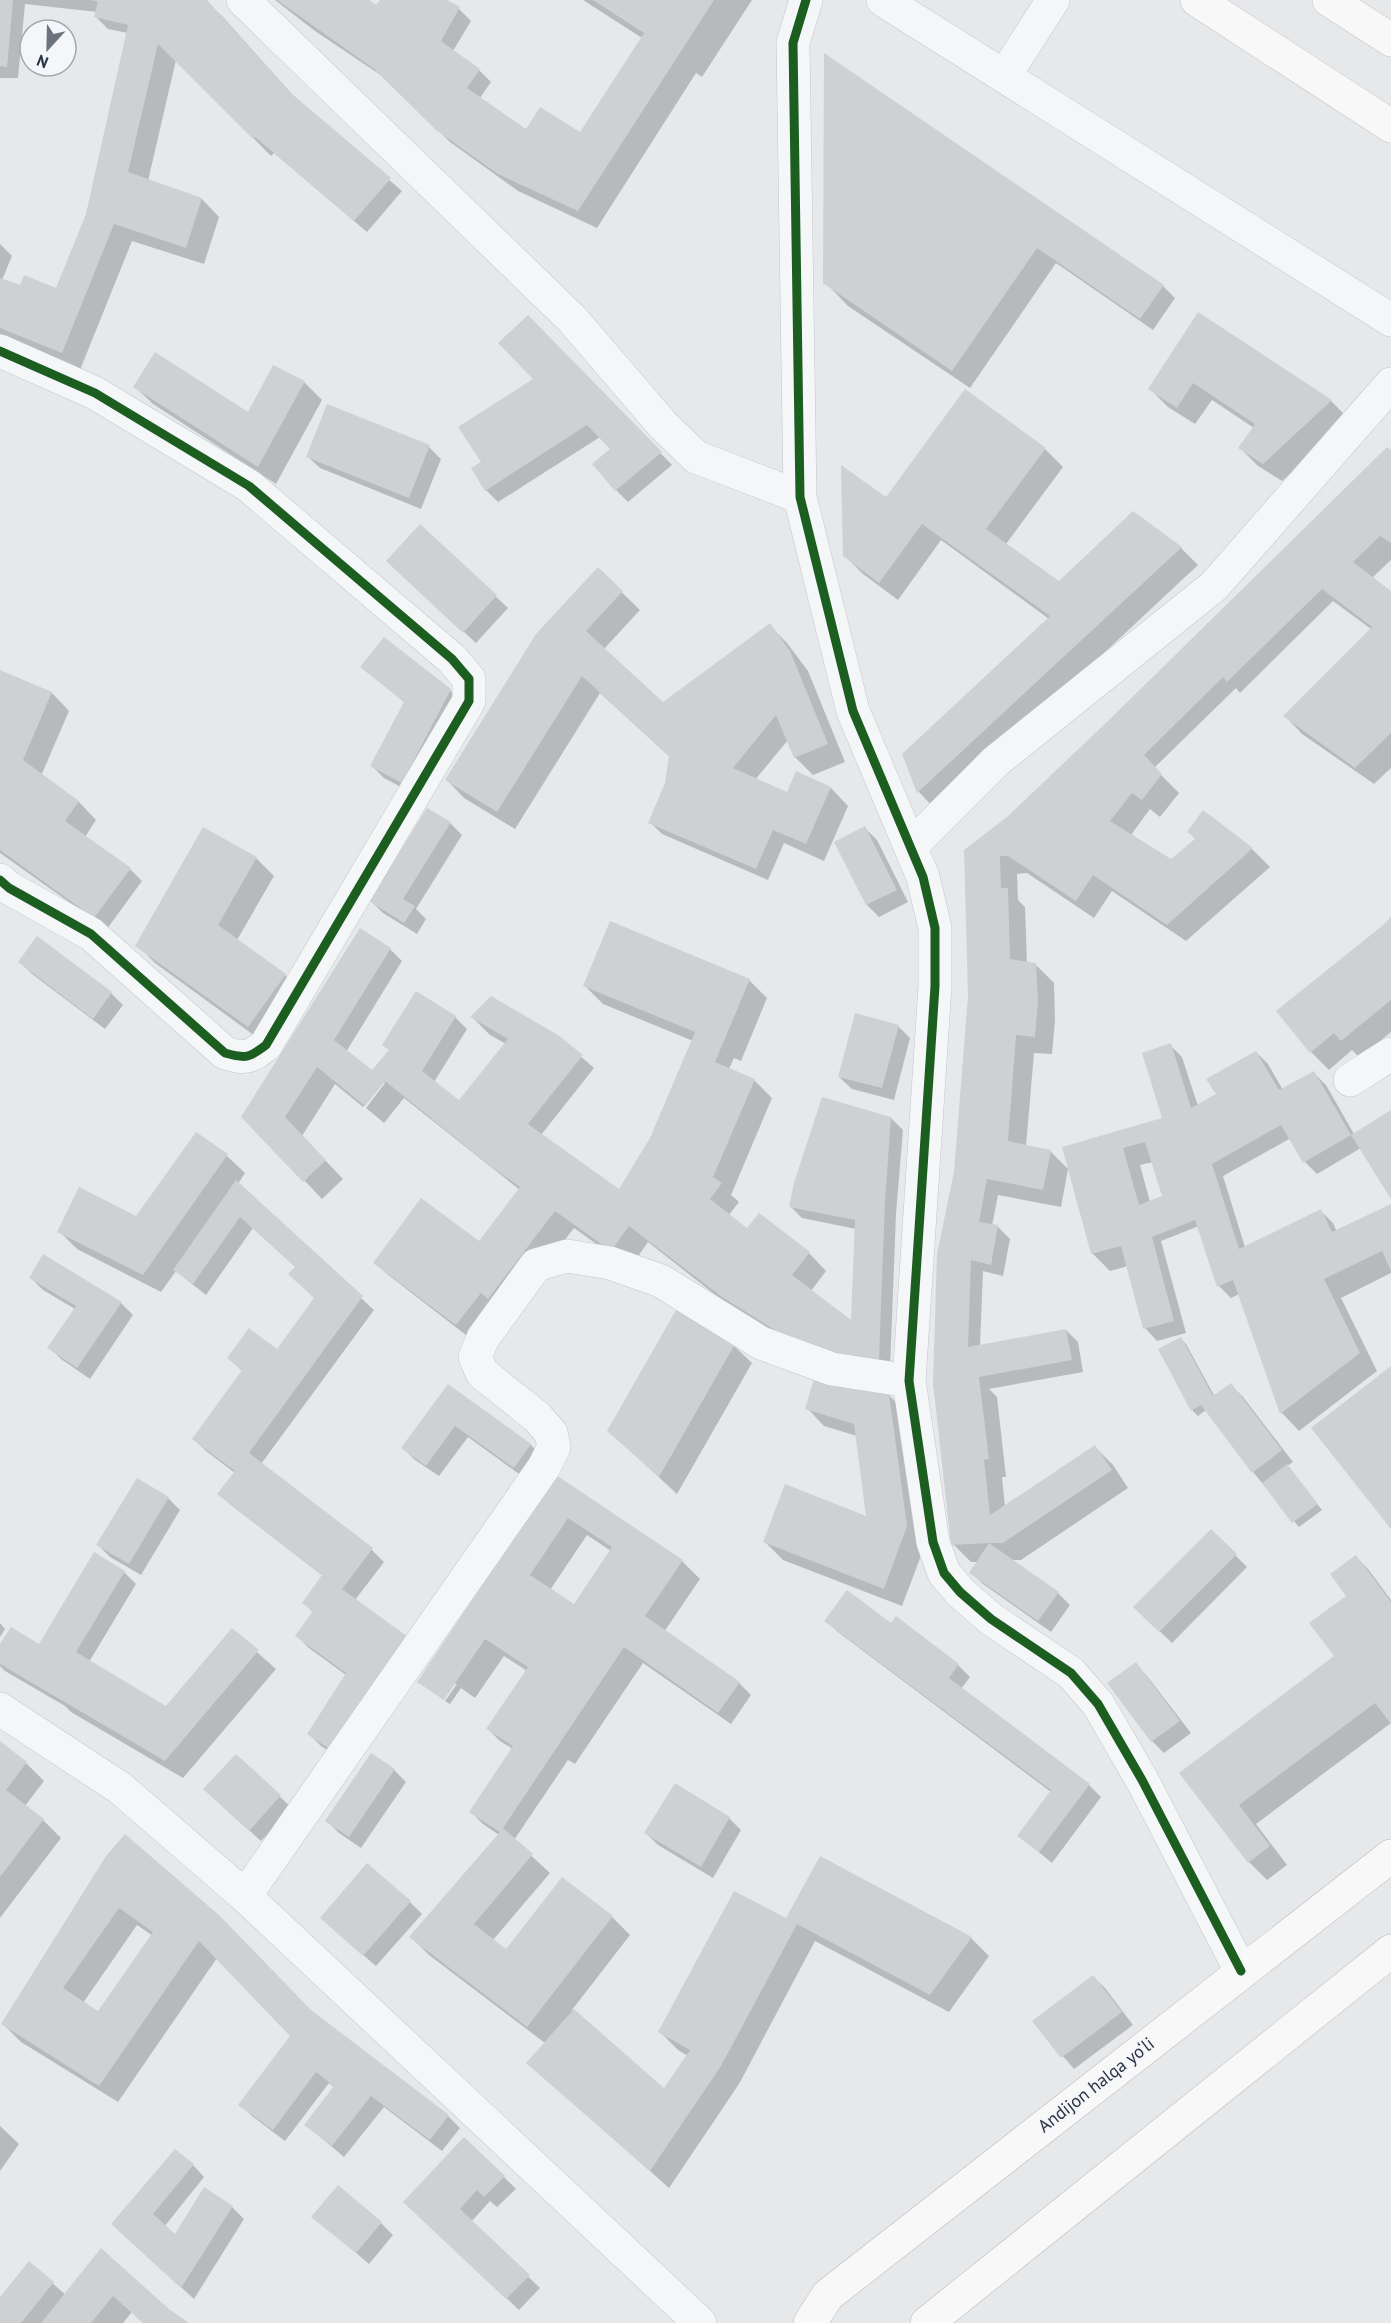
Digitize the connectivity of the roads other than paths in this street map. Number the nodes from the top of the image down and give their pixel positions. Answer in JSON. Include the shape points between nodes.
{"nodes":[{"id":1,"x":243,"y":0,"type":"edge"},
{"id":2,"x":806,"y":0,"type":"edge"},
{"id":3,"x":883,"y":0,"type":"edge"},
{"id":4,"x":1053,"y":0,"type":"edge"},
{"id":5,"x":1197,"y":0,"type":"edge"},
{"id":6,"x":1329,"y":0,"type":"edge"},
{"id":7,"x":1391,"y":40,"type":"edge"},
{"id":8,"x":1005,"y":75,"type":"junction"},
{"id":9,"x":1391,"y":126,"type":"edge"},
{"id":10,"x":1391,"y":320,"type":"edge"},
{"id":11,"x":0,"y":351,"type":"edge"},
{"id":12,"x":1391,"y":384,"type":"edge"},
{"id":13,"x":800,"y":497,"type":"junction"},
{"id":14,"x":911,"y":846,"type":"junction"},
{"id":15,"x":0,"y":880,"type":"edge"},
{"id":16,"x":1391,"y":1054,"type":"edge"},
{"id":17,"x":1350,"y":1080,"type":"dead end"},
{"id":18,"x":909,"y":1381,"type":"junction"},
{"id":19,"x":0,"y":1709,"type":"edge"},
{"id":20,"x":1391,"y":1856,"type":"edge"},
{"id":21,"x":245,"y":1896,"type":"junction"},
{"id":22,"x":1391,"y":1952,"type":"edge"},
{"id":23,"x":1241,"y":1971,"type":"junction"},
{"id":24,"x":700,"y":2323,"type":"edge"},
{"id":25,"x":810,"y":2323,"type":"edge"},
{"id":26,"x":927,"y":2323,"type":"edge"}],
"edges":[{"from":1,"to":13,"type":"street","via":[[572,319],[663,425],[696,457]]},
{"from":2,"to":13,"type":"street","via":[[793,44]]},
{"from":3,"to":8,"type":"street"},
{"from":4,"to":8,"type":"street"},
{"from":5,"to":9,"type":"main road"},
{"from":6,"to":7,"type":"main road"},
{"from":8,"to":10,"type":"street"},
{"from":11,"to":15,"type":"street","via":[[95,393],[249,486],[452,659],[469,679],[469,701],[266,1045],[252,1057],[225,1053],[91,934]]},
{"from":12,"to":14,"type":"street","via":[[1214,586],[996,761]]},
{"from":13,"to":14,"type":"street","via":[[853,711]]},
{"from":14,"to":18,"type":"street","via":[[935,928],[935,986]]},
{"from":16,"to":17,"type":"street"},
{"from":18,"to":21,"type":"street","via":[[832,1369],[761,1343],[661,1281],[610,1263],[567,1256],[536,1265],[483,1338],[475,1357],[482,1373],[537,1418],[550,1433],[554,1447],[544,1467]]},
{"from":18,"to":23,"type":"street","via":[[933,1542],[944,1573],[991,1619],[1071,1673],[1098,1704]]},
{"from":19,"to":21,"type":"street","via":[[120,1788]]},
{"from":20,"to":23,"type":"main road","name":"Andijon halqa yo‘li"},
{"from":21,"to":24,"type":"street"},
{"from":22,"to":26,"type":"main road"},
{"from":23,"to":25,"type":"main road","name":"Andijon halqa yo‘li","via":[[828,2295]]}]}
